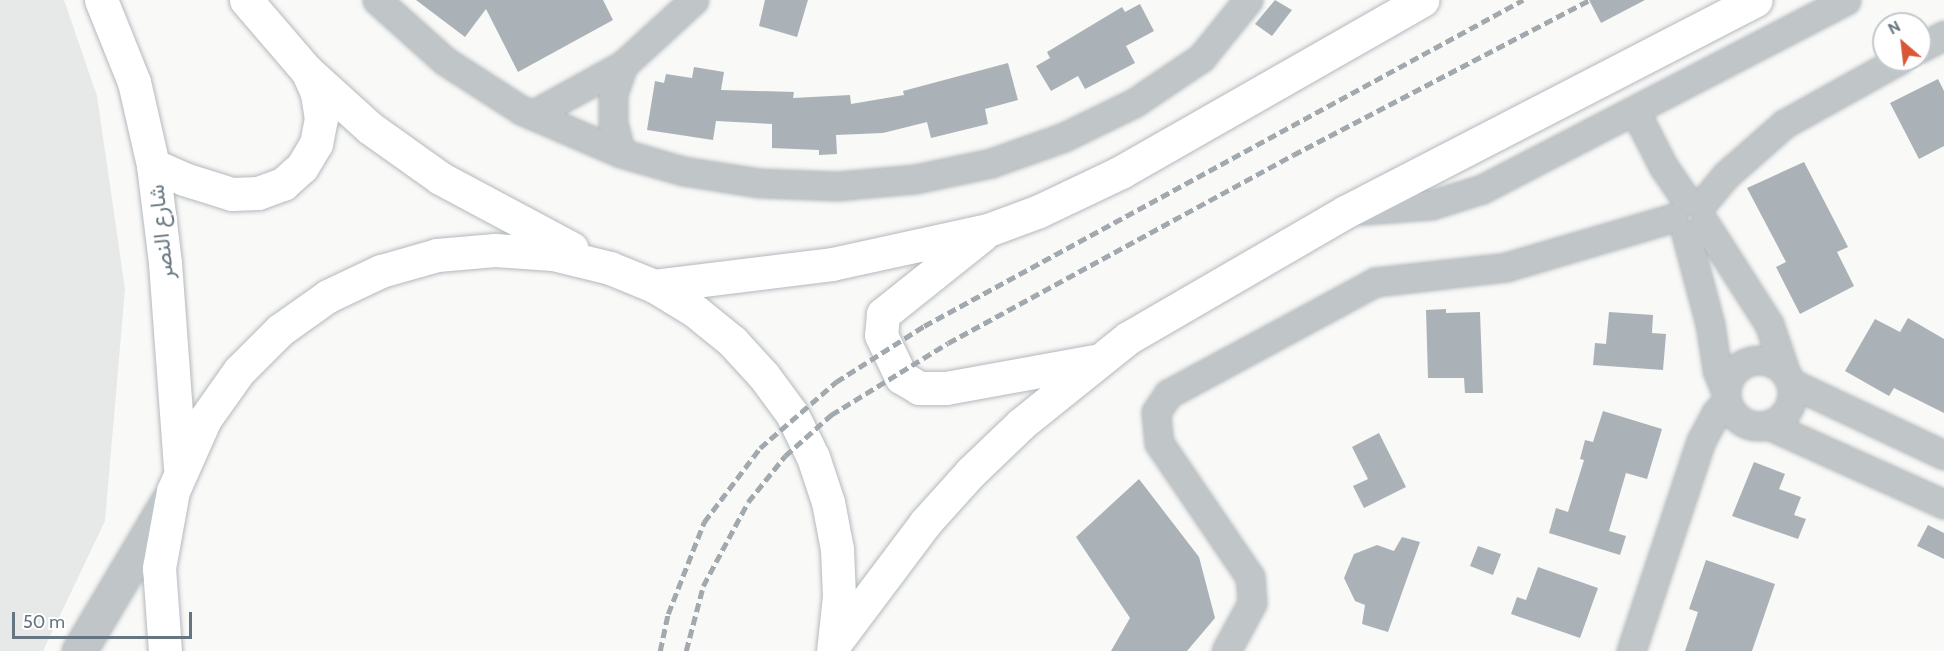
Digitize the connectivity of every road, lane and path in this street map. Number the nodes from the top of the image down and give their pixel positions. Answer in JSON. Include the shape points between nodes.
{"nodes":[{"id":1,"x":101,"y":0,"type":"edge"},
{"id":2,"x":246,"y":0,"type":"edge"},
{"id":3,"x":376,"y":0,"type":"edge"},
{"id":4,"x":694,"y":0,"type":"edge"},
{"id":5,"x":1248,"y":0,"type":"edge"},
{"id":6,"x":1756,"y":0,"type":"edge"},
{"id":7,"x":1846,"y":0,"type":"edge"},
{"id":8,"x":1415,"y":2,"type":"edge"},
{"id":9,"x":622,"y":65,"type":"junction"},
{"id":10,"x":306,"y":70,"type":"junction"},
{"id":11,"x":1878,"y":72,"type":"edge"},
{"id":12,"x":1635,"y":111,"type":"junction"},
{"id":13,"x":532,"y":115,"type":"junction"},
{"id":14,"x":621,"y":153,"type":"junction"},
{"id":15,"x":153,"y":165,"type":"junction"},
{"id":16,"x":1345,"y":212,"type":"junction"},
{"id":17,"x":1690,"y":216,"type":"junction"},
{"id":18,"x":988,"y":230,"type":"junction"},
{"id":19,"x":610,"y":268,"type":"junction"},
{"id":20,"x":654,"y":286,"type":"junction"},
{"id":21,"x":1097,"y":360,"type":"junction"},
{"id":22,"x":1788,"y":377,"type":"junction"},
{"id":23,"x":1726,"y":396,"type":"junction"},
{"id":24,"x":1768,"y":425,"type":"junction"},
{"id":25,"x":1944,"y":454,"type":"edge"},
{"id":26,"x":177,"y":482,"type":"junction"},
{"id":27,"x":1944,"y":504,"type":"edge"},
{"id":28,"x":834,"y":647,"type":"edge"},
{"id":29,"x":79,"y":651,"type":"edge"},
{"id":30,"x":165,"y":651,"type":"edge"},
{"id":31,"x":1226,"y":651,"type":"edge"},
{"id":32,"x":1631,"y":651,"type":"edge"}],
"edges":[{"from":1,"to":15,"type":"main road","name":"شارع النصر","via":[[134,82]]},
{"from":2,"to":10,"type":"main road"},
{"from":3,"to":13,"type":"street","via":[[445,61]]},
{"from":4,"to":9,"type":"street"},
{"from":5,"to":14,"type":"street","via":[[1201,58],[1134,103],[1064,137],[991,163],[915,179],[837,186],[759,183],[683,171]]},
{"from":6,"to":16,"type":"main road"},
{"from":7,"to":12,"type":"street"},
{"from":8,"to":18,"type":"main road","via":[[1121,172]]},
{"from":9,"to":13,"type":"street"},
{"from":9,"to":14,"type":"street","via":[[613,94],[613,124]]},
{"from":10,"to":15,"type":"main road","via":[[320,110],[316,144],[302,167],[283,184],[258,193],[232,194]]},
{"from":10,"to":19,"type":"main road","via":[[370,128],[440,178]]},
{"from":11,"to":17,"type":"street","via":[[1777,130],[1725,176]]},
{"from":12,"to":16,"type":"street","via":[[1457,199]]},
{"from":12,"to":17,"type":"street"},
{"from":13,"to":14,"type":"street"},
{"from":15,"to":26,"type":"main road","name":"شارع النصر","via":[[165,263]]},
{"from":16,"to":21,"type":"main road","via":[[1186,302]]},
{"from":17,"to":22,"type":"street","via":[[1768,324]]},
{"from":17,"to":23,"type":"street","via":[[1717,370]]},
{"from":17,"to":31,"type":"street","via":[[1506,267],[1375,282],[1168,394],[1156,412],[1159,443],[1250,577],[1252,603]]},
{"from":18,"to":20,"type":"main road","via":[[832,264]]},
{"from":18,"to":21,"type":"main road","via":[[883,314],[881,335],[901,377],[919,388],[946,388]]},
{"from":19,"to":20,"type":"main road"},
{"from":19,"to":26,"type":"main road","via":[[553,254],[495,250],[437,255],[381,271],[339,291],[280,330],[239,371],[205,419]]},
{"from":20,"to":28,"type":"main road","via":[[695,310],[732,341],[764,375],[802,436],[828,502],[837,549],[839,596]]},
{"from":21,"to":28,"type":"main road","via":[[1020,424],[971,472],[918,532]]},
{"from":22,"to":23,"type":"street","via":[[1762,359],[1749,361],[1729,378]]},
{"from":22,"to":24,"type":"street","via":[[1789,409]]},
{"from":22,"to":25,"type":"street"},
{"from":23,"to":24,"type":"street","via":[[1742,422]]},
{"from":23,"to":32,"type":"street","via":[[1701,441]]},
{"from":24,"to":27,"type":"street"},
{"from":26,"to":29,"type":"street"},
{"from":26,"to":30,"type":"main road","via":[[159,568]]}]}
